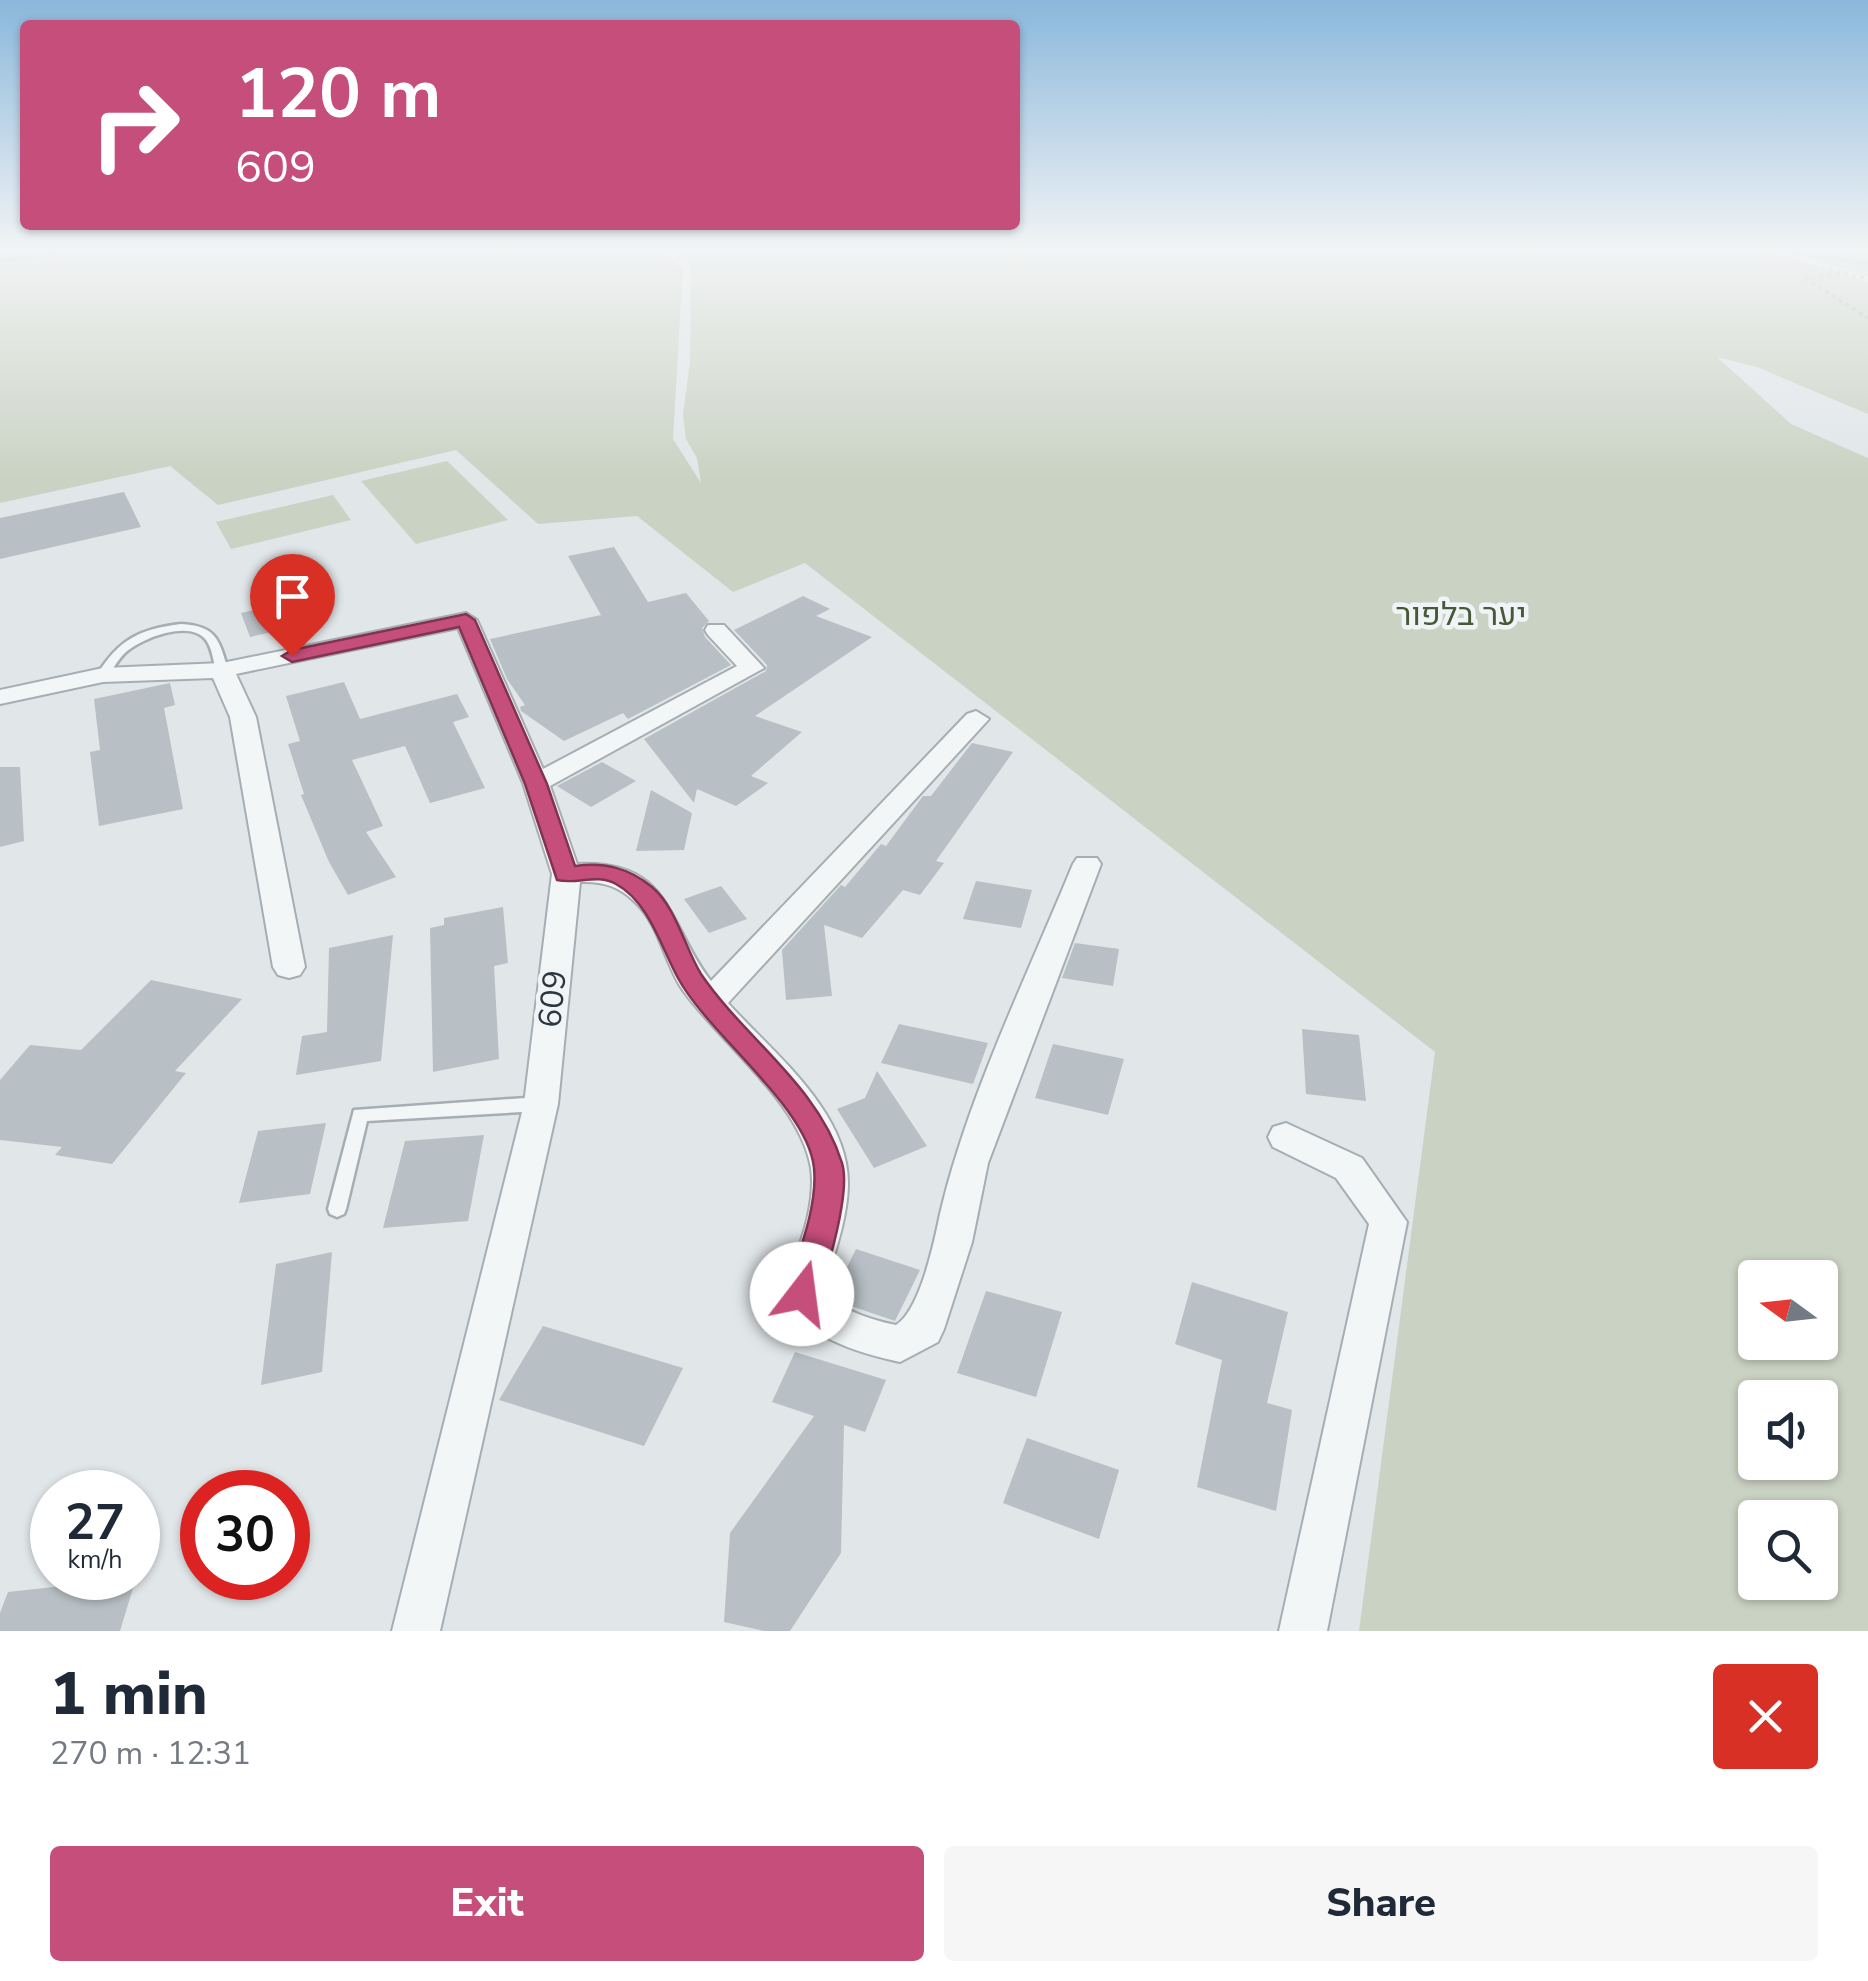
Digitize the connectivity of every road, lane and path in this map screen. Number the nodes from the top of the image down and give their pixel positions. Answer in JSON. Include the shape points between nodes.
{"nodes":[{"id":1,"x":716,"y":630,"type":"dead end"},
{"id":2,"x":222,"y":670,"type":"junction"},
{"id":3,"x":103,"y":675,"type":"junction"},
{"id":4,"x":0,"y":697,"type":"edge"},
{"id":5,"x":976,"y":720,"type":"dead end"},
{"id":6,"x":536,"y":784,"type":"junction"},
{"id":7,"x":1087,"y":864,"type":"dead end"},
{"id":8,"x":566,"y":874,"type":"junction"},
{"id":9,"x":289,"y":968,"type":"dead end"},
{"id":10,"x":710,"y":1002,"type":"junction"},
{"id":11,"x":541,"y":1104,"type":"junction"},
{"id":12,"x":1286,"y":1137,"type":"dead end"},
{"id":13,"x":336,"y":1209,"type":"dead end"},
{"id":14,"x":416,"y":1631,"type":"edge"},
{"id":15,"x":1303,"y":1631,"type":"edge"}],
"edges":[{"from":1,"to":6,"type":"street","via":[[752,668]]},
{"from":2,"to":3,"type":"street"},
{"from":2,"to":3,"type":"lane","via":[[212,640],[185,628],[120,650]]},
{"from":2,"to":6,"type":"street","name":"609","via":[[466,620]]},
{"from":2,"to":9,"type":"street","via":[[243,716]]},
{"from":3,"to":4,"type":"street"},
{"from":5,"to":10,"type":"street"},
{"from":6,"to":8,"type":"street","name":"609"},
{"from":7,"to":10,"type":"street","via":[[970,1163],[954,1242],[924,1329],[900,1344],[818,1314],[802,1294],[829,1167],[811,1122]]},
{"from":8,"to":10,"type":"street","via":[[622,876],[648,896]]},
{"from":8,"to":11,"type":"street","name":"609"},
{"from":11,"to":13,"type":"lane","via":[[360,1114]]},
{"from":11,"to":14,"type":"street","name":"609"},
{"from":12,"to":15,"type":"street","via":[[1349,1168],[1388,1222]]}]}
